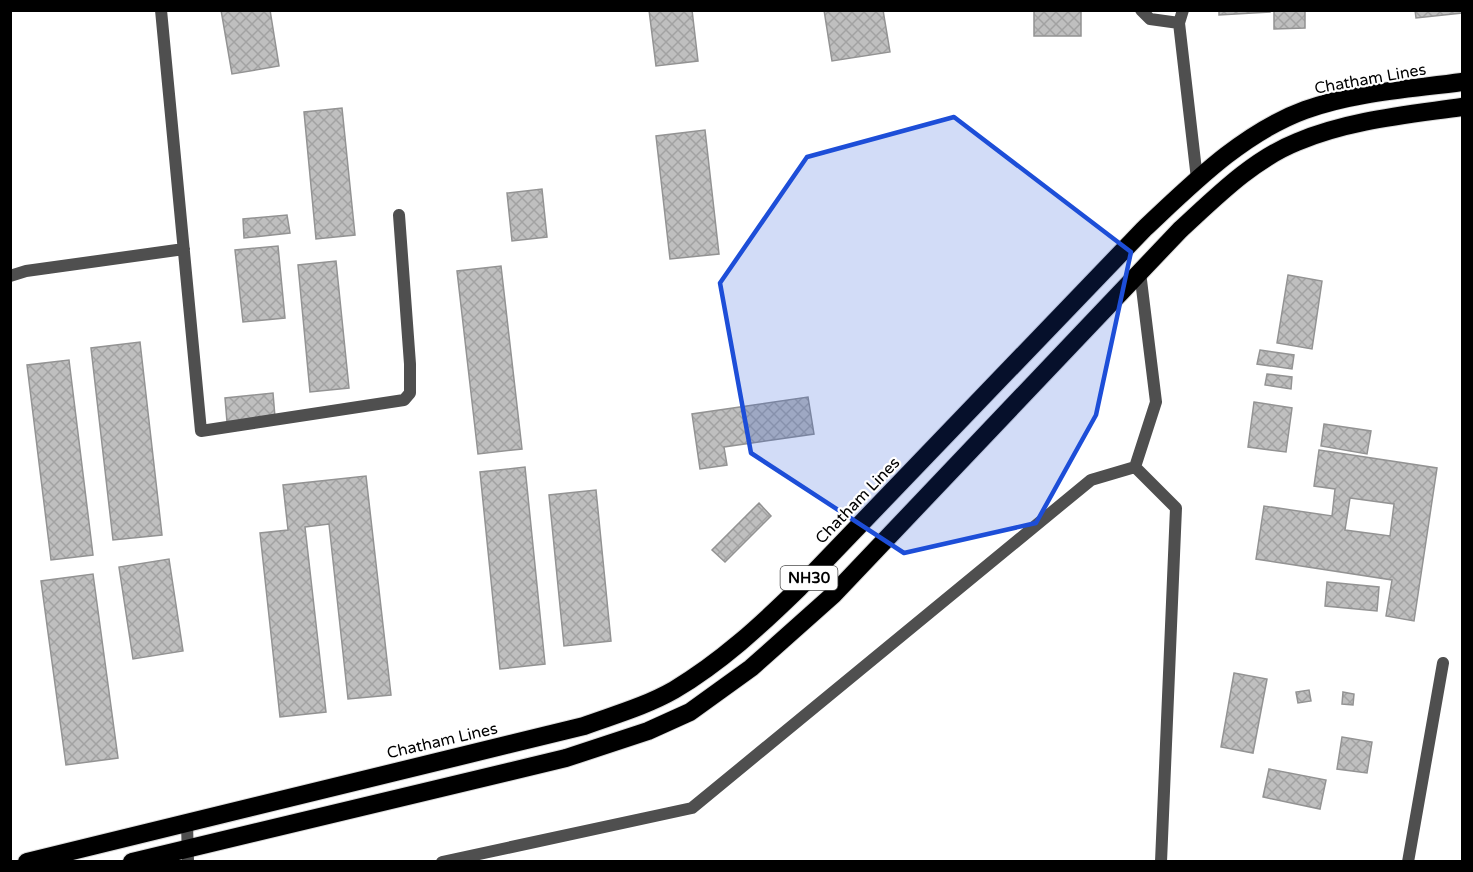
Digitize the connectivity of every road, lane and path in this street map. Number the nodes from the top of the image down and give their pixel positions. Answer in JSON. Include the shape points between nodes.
{"nodes":[{"id":1,"x":161,"y":10,"type":"edge"},
{"id":2,"x":1142,"y":10,"type":"edge"},
{"id":3,"x":1183,"y":10,"type":"edge"},
{"id":4,"x":1179,"y":23,"type":"junction"},
{"id":5,"x":1462,"y":82,"type":"edge"},
{"id":6,"x":1462,"y":107,"type":"edge"},
{"id":7,"x":1197,"y":179,"type":"junction"},
{"id":8,"x":399,"y":214,"type":"dead end"},
{"id":9,"x":184,"y":249,"type":"junction"},
{"id":10,"x":1140,"y":272,"type":"junction"},
{"id":11,"x":10,"y":276,"type":"edge"},
{"id":12,"x":1135,"y":467,"type":"junction"},
{"id":13,"x":1443,"y":663,"type":"dead end"},
{"id":14,"x":187,"y":822,"type":"junction"},
{"id":15,"x":188,"y":855,"type":"edge"},
{"id":16,"x":27,"y":861,"type":"edge"},
{"id":17,"x":132,"y":861,"type":"edge"},
{"id":18,"x":442,"y":861,"type":"edge"},
{"id":19,"x":1161,"y":861,"type":"edge"},
{"id":20,"x":1408,"y":861,"type":"edge"}],
"edges":[{"from":1,"to":9,"type":"street"},
{"from":2,"to":4,"type":"street","via":[[1150,19]]},
{"from":3,"to":4,"type":"street"},
{"from":4,"to":7,"type":"street"},
{"from":5,"to":7,"type":"highway","name":"Chatham Lines","number":"NH30","via":[[1342,99],[1304,110],[1260,132]]},
{"from":6,"to":10,"type":"highway","number":"NH30","via":[[1342,126],[1295,142],[1224,190]]},
{"from":7,"to":14,"type":"highway","name":"Chatham Lines","number":"NH30","via":[[1144,229],[799,588],[746,639],[673,690],[584,726]]},
{"from":8,"to":9,"type":"street","via":[[410,393],[404,400],[372,407],[201,431]]},
{"from":9,"to":11,"type":"street"},
{"from":10,"to":12,"type":"street","via":[[1156,402]]},
{"from":10,"to":15,"type":"highway","number":"NH30","via":[[833,595],[751,668],[690,712],[566,759]]},
{"from":12,"to":18,"type":"street","via":[[1092,480],[692,808]]},
{"from":12,"to":19,"type":"street","via":[[1176,508]]},
{"from":13,"to":20,"type":"street"},
{"from":14,"to":15,"type":"street"},
{"from":14,"to":16,"type":"highway","name":"Chatham Lines","number":"NH30"},
{"from":15,"to":17,"type":"highway","number":"NH30"}]}
